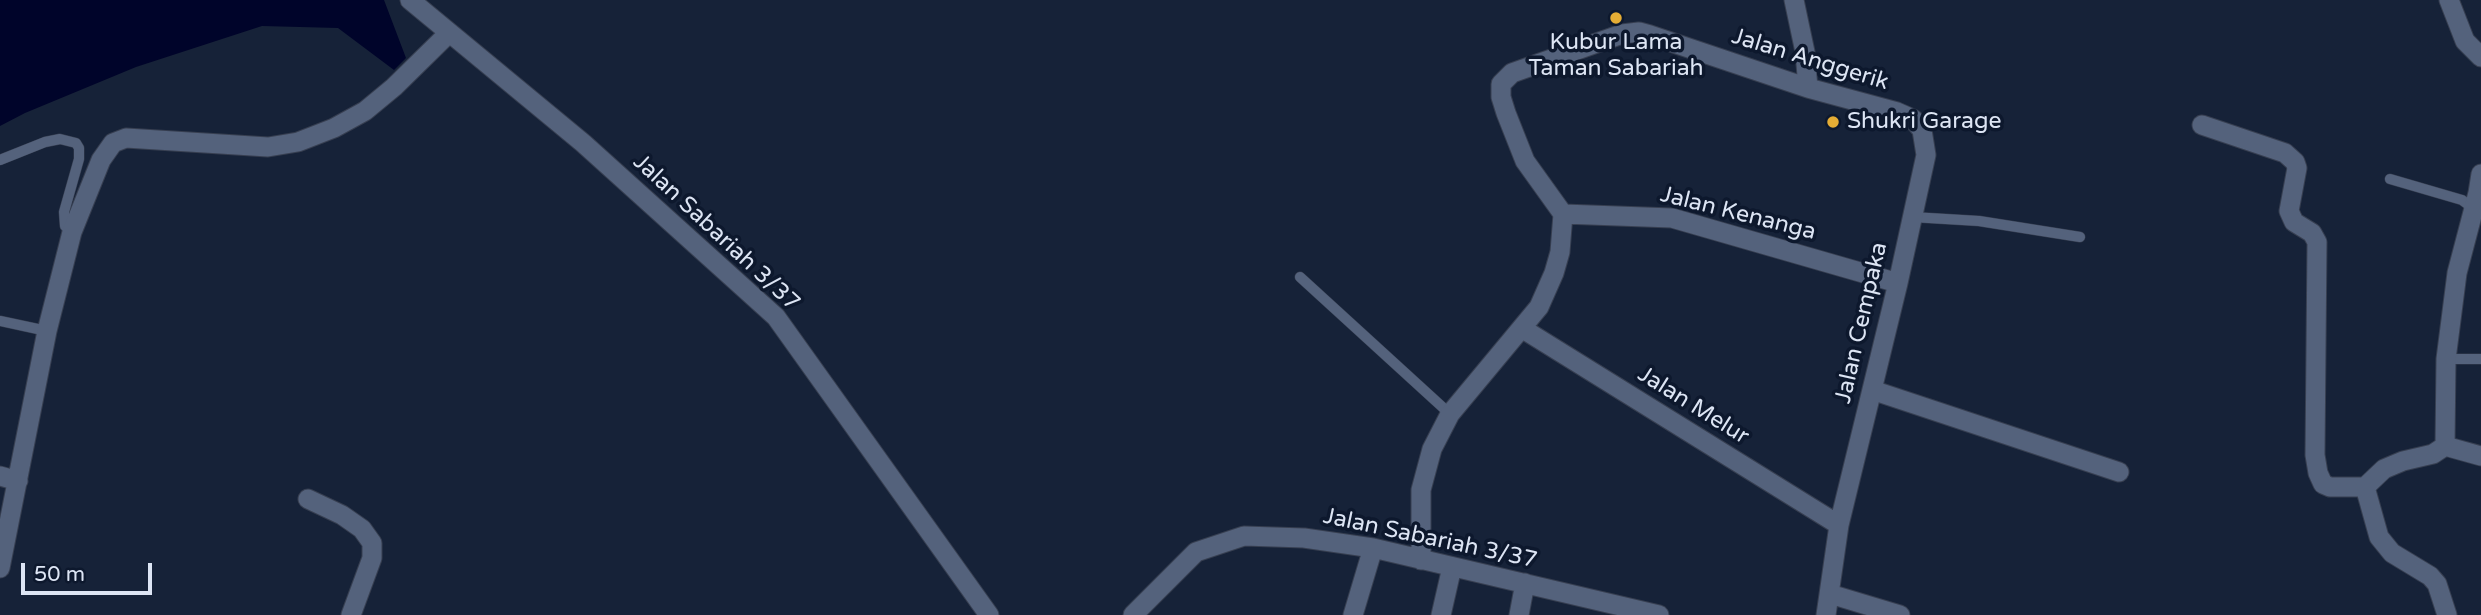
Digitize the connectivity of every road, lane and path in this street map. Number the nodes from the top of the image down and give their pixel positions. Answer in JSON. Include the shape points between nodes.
{"nodes":[{"id":1,"x":410,"y":0,"type":"edge"},
{"id":2,"x":1794,"y":0,"type":"edge"},
{"id":3,"x":2449,"y":0,"type":"edge"},
{"id":4,"x":449,"y":33,"type":"junction"},
{"id":5,"x":2481,"y":57,"type":"edge"},
{"id":6,"x":1808,"y":88,"type":"junction"},
{"id":7,"x":2202,"y":125,"type":"dead end"},
{"id":8,"x":1922,"y":130,"type":"joint"},
{"id":9,"x":0,"y":160,"type":"edge"},
{"id":10,"x":2481,"y":174,"type":"edge"},
{"id":11,"x":2390,"y":179,"type":"dead end"},
{"id":12,"x":2474,"y":209,"type":"junction"},
{"id":13,"x":1563,"y":214,"type":"junction"},
{"id":14,"x":1912,"y":217,"type":"junction"},
{"id":15,"x":72,"y":232,"type":"junction"},
{"id":16,"x":2080,"y":237,"type":"dead end"},
{"id":17,"x":1300,"y":277,"type":"dead end"},
{"id":18,"x":1898,"y":283,"type":"junction"},
{"id":19,"x":0,"y":321,"type":"edge"},
{"id":20,"x":1522,"y":329,"type":"junction"},
{"id":21,"x":47,"y":331,"type":"junction"},
{"id":22,"x":2446,"y":359,"type":"junction"},
{"id":23,"x":2481,"y":359,"type":"edge"},
{"id":24,"x":1872,"y":390,"type":"junction"},
{"id":25,"x":1450,"y":414,"type":"junction"},
{"id":26,"x":2445,"y":446,"type":"junction"},
{"id":27,"x":2481,"y":456,"type":"edge"},
{"id":28,"x":2119,"y":472,"type":"dead end"},
{"id":29,"x":9,"y":478,"type":"edge"},
{"id":30,"x":2365,"y":487,"type":"junction"},
{"id":31,"x":308,"y":499,"type":"dead end"},
{"id":32,"x":1839,"y":525,"type":"junction"},
{"id":33,"x":1373,"y":548,"type":"junction"},
{"id":34,"x":1421,"y":560,"type":"junction"},
{"id":35,"x":1452,"y":567,"type":"junction"},
{"id":36,"x":0,"y":568,"type":"edge"},
{"id":37,"x":1525,"y":583,"type":"junction"},
{"id":38,"x":1830,"y":594,"type":"junction"},
{"id":39,"x":351,"y":615,"type":"edge"},
{"id":40,"x":989,"y":615,"type":"edge"},
{"id":41,"x":1133,"y":615,"type":"edge"},
{"id":42,"x":1353,"y":615,"type":"edge"},
{"id":43,"x":1441,"y":615,"type":"edge"},
{"id":44,"x":1518,"y":615,"type":"edge"},
{"id":45,"x":1659,"y":615,"type":"edge"},
{"id":46,"x":1826,"y":615,"type":"edge"},
{"id":47,"x":1900,"y":615,"type":"edge"},
{"id":48,"x":2447,"y":615,"type":"edge"}],
"edges":[{"from":1,"to":4,"type":"street","name":"Jalan Sabariah 3/37"},
{"from":2,"to":6,"type":"street"},
{"from":3,"to":5,"type":"street","via":[[2465,41]]},
{"from":4,"to":15,"type":"street","via":[[365,111],[298,142],[268,147],[126,138],[113,143],[101,160]]},
{"from":4,"to":40,"type":"street","name":"Jalan Sabariah 3/37","via":[[583,143],[776,317]]},
{"from":6,"to":8,"type":"street","name":"Jalan Anggerik","via":[[1897,112],[1913,119]]},
{"from":6,"to":13,"type":"street","name":"Jalan Anggerik","via":[[1639,32],[1512,73],[1501,84],[1506,113],[1525,161]]},
{"from":7,"to":30,"type":"street","via":[[2285,153],[2294,162],[2289,211],[2294,222],[2312,233],[2317,247],[2314,432],[2318,473],[2330,487]]},
{"from":8,"to":14,"type":"street","name":"Jalan Cempaka","via":[[1926,156]]},
{"from":9,"to":15,"type":"lane","via":[[45,142],[76,142],[79,159],[64,212],[65,226]]},
{"from":10,"to":12,"type":"street"},
{"from":11,"to":12,"type":"lane","via":[[2462,200]]},
{"from":12,"to":22,"type":"street","via":[[2457,273]]},
{"from":13,"to":18,"type":"street","name":"Jalan Kenanga","via":[[1672,218]]},
{"from":13,"to":20,"type":"street","via":[[1554,273],[1539,307]]},
{"from":14,"to":16,"type":"lane","via":[[1979,221]]},
{"from":14,"to":18,"type":"street","name":"Jalan Cempaka"},
{"from":15,"to":21,"type":"street"},
{"from":17,"to":25,"type":"lane"},
{"from":18,"to":24,"type":"street","name":"Jalan Cempaka"},
{"from":19,"to":21,"type":"lane"},
{"from":20,"to":25,"type":"street"},
{"from":20,"to":32,"type":"street","name":"Jalan Melur"},
{"from":21,"to":29,"type":"street"},
{"from":22,"to":23,"type":"lane"},
{"from":22,"to":26,"type":"street"},
{"from":24,"to":28,"type":"street"},
{"from":24,"to":32,"type":"street","name":"Jalan Cempaka"},
{"from":25,"to":34,"type":"street","via":[[1432,449],[1421,490]]},
{"from":26,"to":27,"type":"street"},
{"from":26,"to":30,"type":"street","via":[[2384,469]]},
{"from":29,"to":36,"type":"street"},
{"from":30,"to":48,"type":"street","via":[[2379,537],[2392,553],[2437,584]]},
{"from":31,"to":39,"type":"street","via":[[342,515],[372,543],[372,558]]},
{"from":32,"to":38,"type":"street","name":"Jalan Cempaka"},
{"from":33,"to":34,"type":"street","name":"Jalan Sabariah 3/37"},
{"from":33,"to":41,"type":"street","name":"Jalan Sabariah 3/37","via":[[1304,538],[1244,536],[1196,552]]},
{"from":33,"to":42,"type":"street"},
{"from":34,"to":35,"type":"street","name":"Jalan Sabariah 3/37"},
{"from":35,"to":37,"type":"street","name":"Jalan Sabariah 3/37"},
{"from":35,"to":43,"type":"street"},
{"from":37,"to":44,"type":"street"},
{"from":37,"to":45,"type":"street","name":"Jalan Sabariah 3/37"},
{"from":38,"to":46,"type":"street","name":"Jalan Cempaka"},
{"from":38,"to":47,"type":"street"}]}
